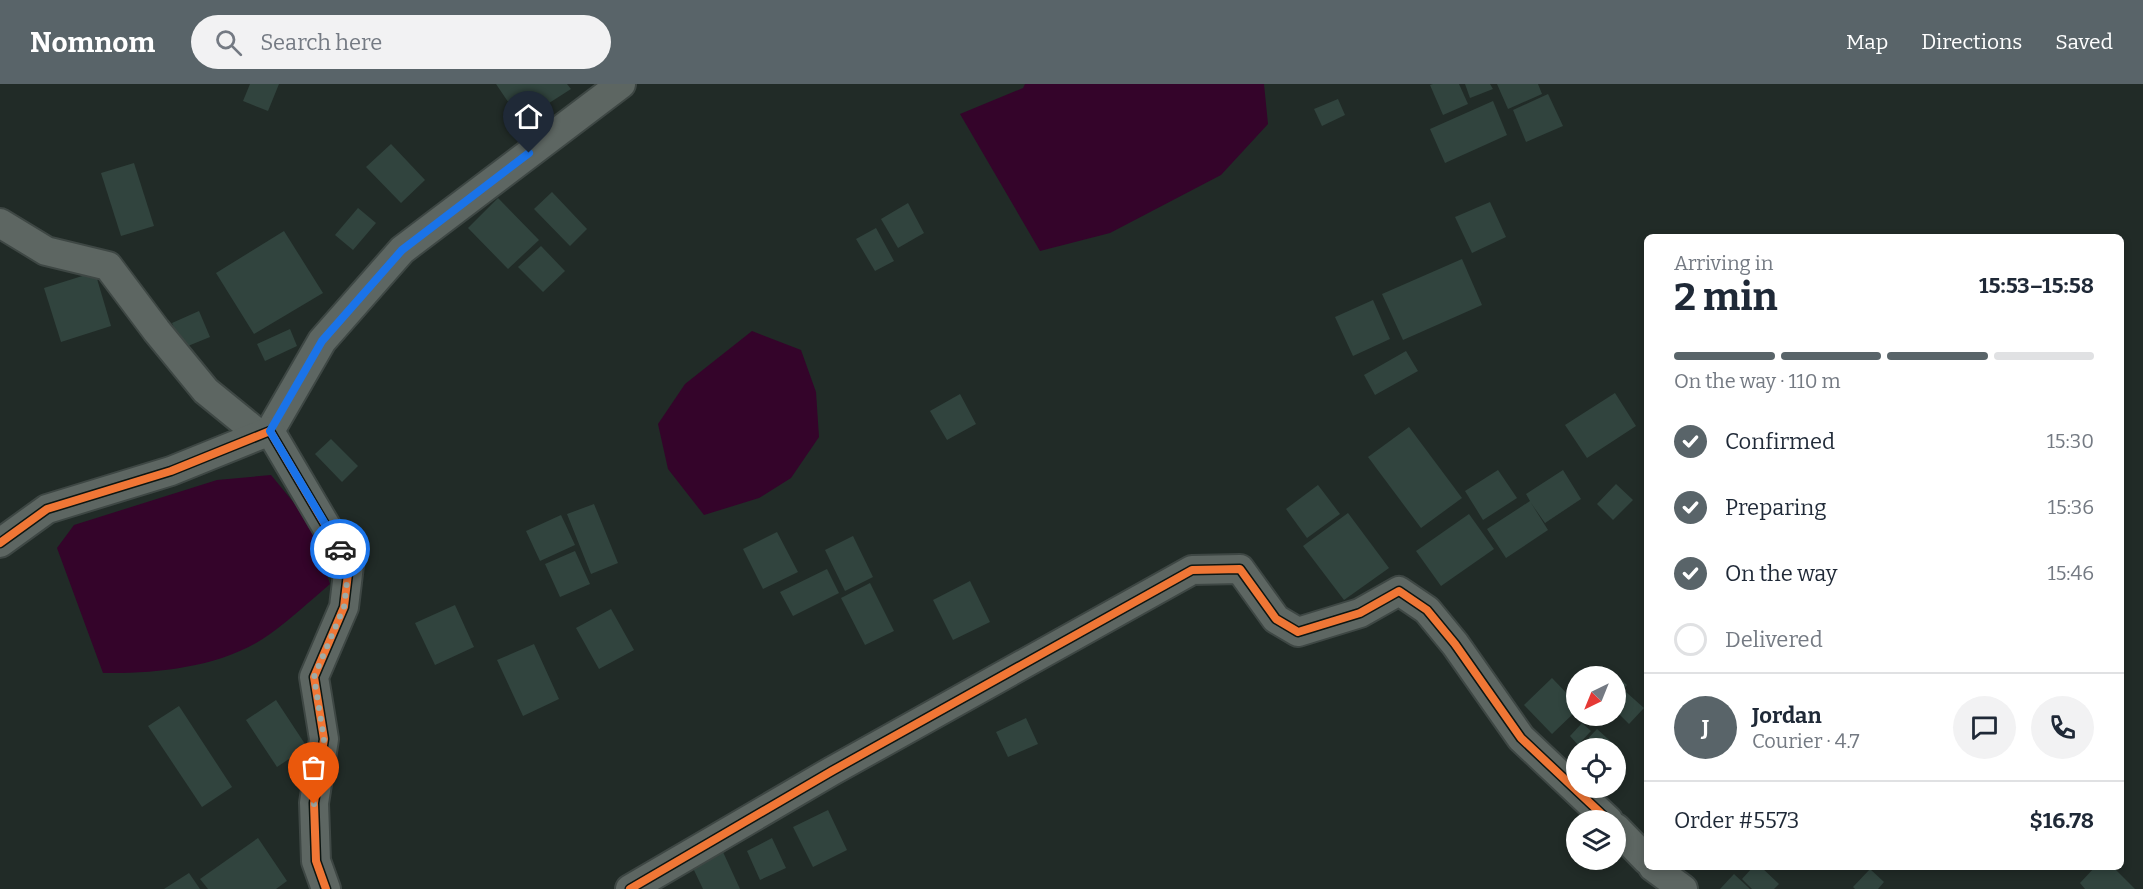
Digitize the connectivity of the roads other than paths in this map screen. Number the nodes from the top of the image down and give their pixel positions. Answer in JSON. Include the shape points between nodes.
{"nodes":[{"id":1,"x":621,"y":84,"type":"edge"},
{"id":2,"x":0,"y":223,"type":"edge"},
{"id":3,"x":265,"y":433,"type":"junction"},
{"id":4,"x":0,"y":543,"type":"edge"},
{"id":5,"x":1597,"y":810,"type":"edge"},
{"id":6,"x":1626,"y":838,"type":"edge"},
{"id":7,"x":1644,"y":857,"type":"edge"},
{"id":8,"x":1657,"y":870,"type":"edge"},
{"id":9,"x":326,"y":889,"type":"edge"},
{"id":10,"x":630,"y":889,"type":"edge"},
{"id":11,"x":1683,"y":889,"type":"edge"}],
"edges":[{"from":1,"to":3,"type":"street","via":[[402,250],[322,341]]},
{"from":2,"to":3,"type":"street","via":[[46,251],[108,266],[206,391]]},
{"from":3,"to":4,"type":"street","via":[[171,471],[47,509]]},
{"from":3,"to":9,"type":"street","via":[[349,565],[344,607],[314,677],[324,739],[314,804],[316,861]]},
{"from":5,"to":10,"type":"street","via":[[1521,738],[1427,610],[1399,591],[1360,613],[1298,632],[1276,619],[1240,569],[1192,570]]},
{"from":6,"to":7,"type":"street"},
{"from":8,"to":11,"type":"street"}]}
